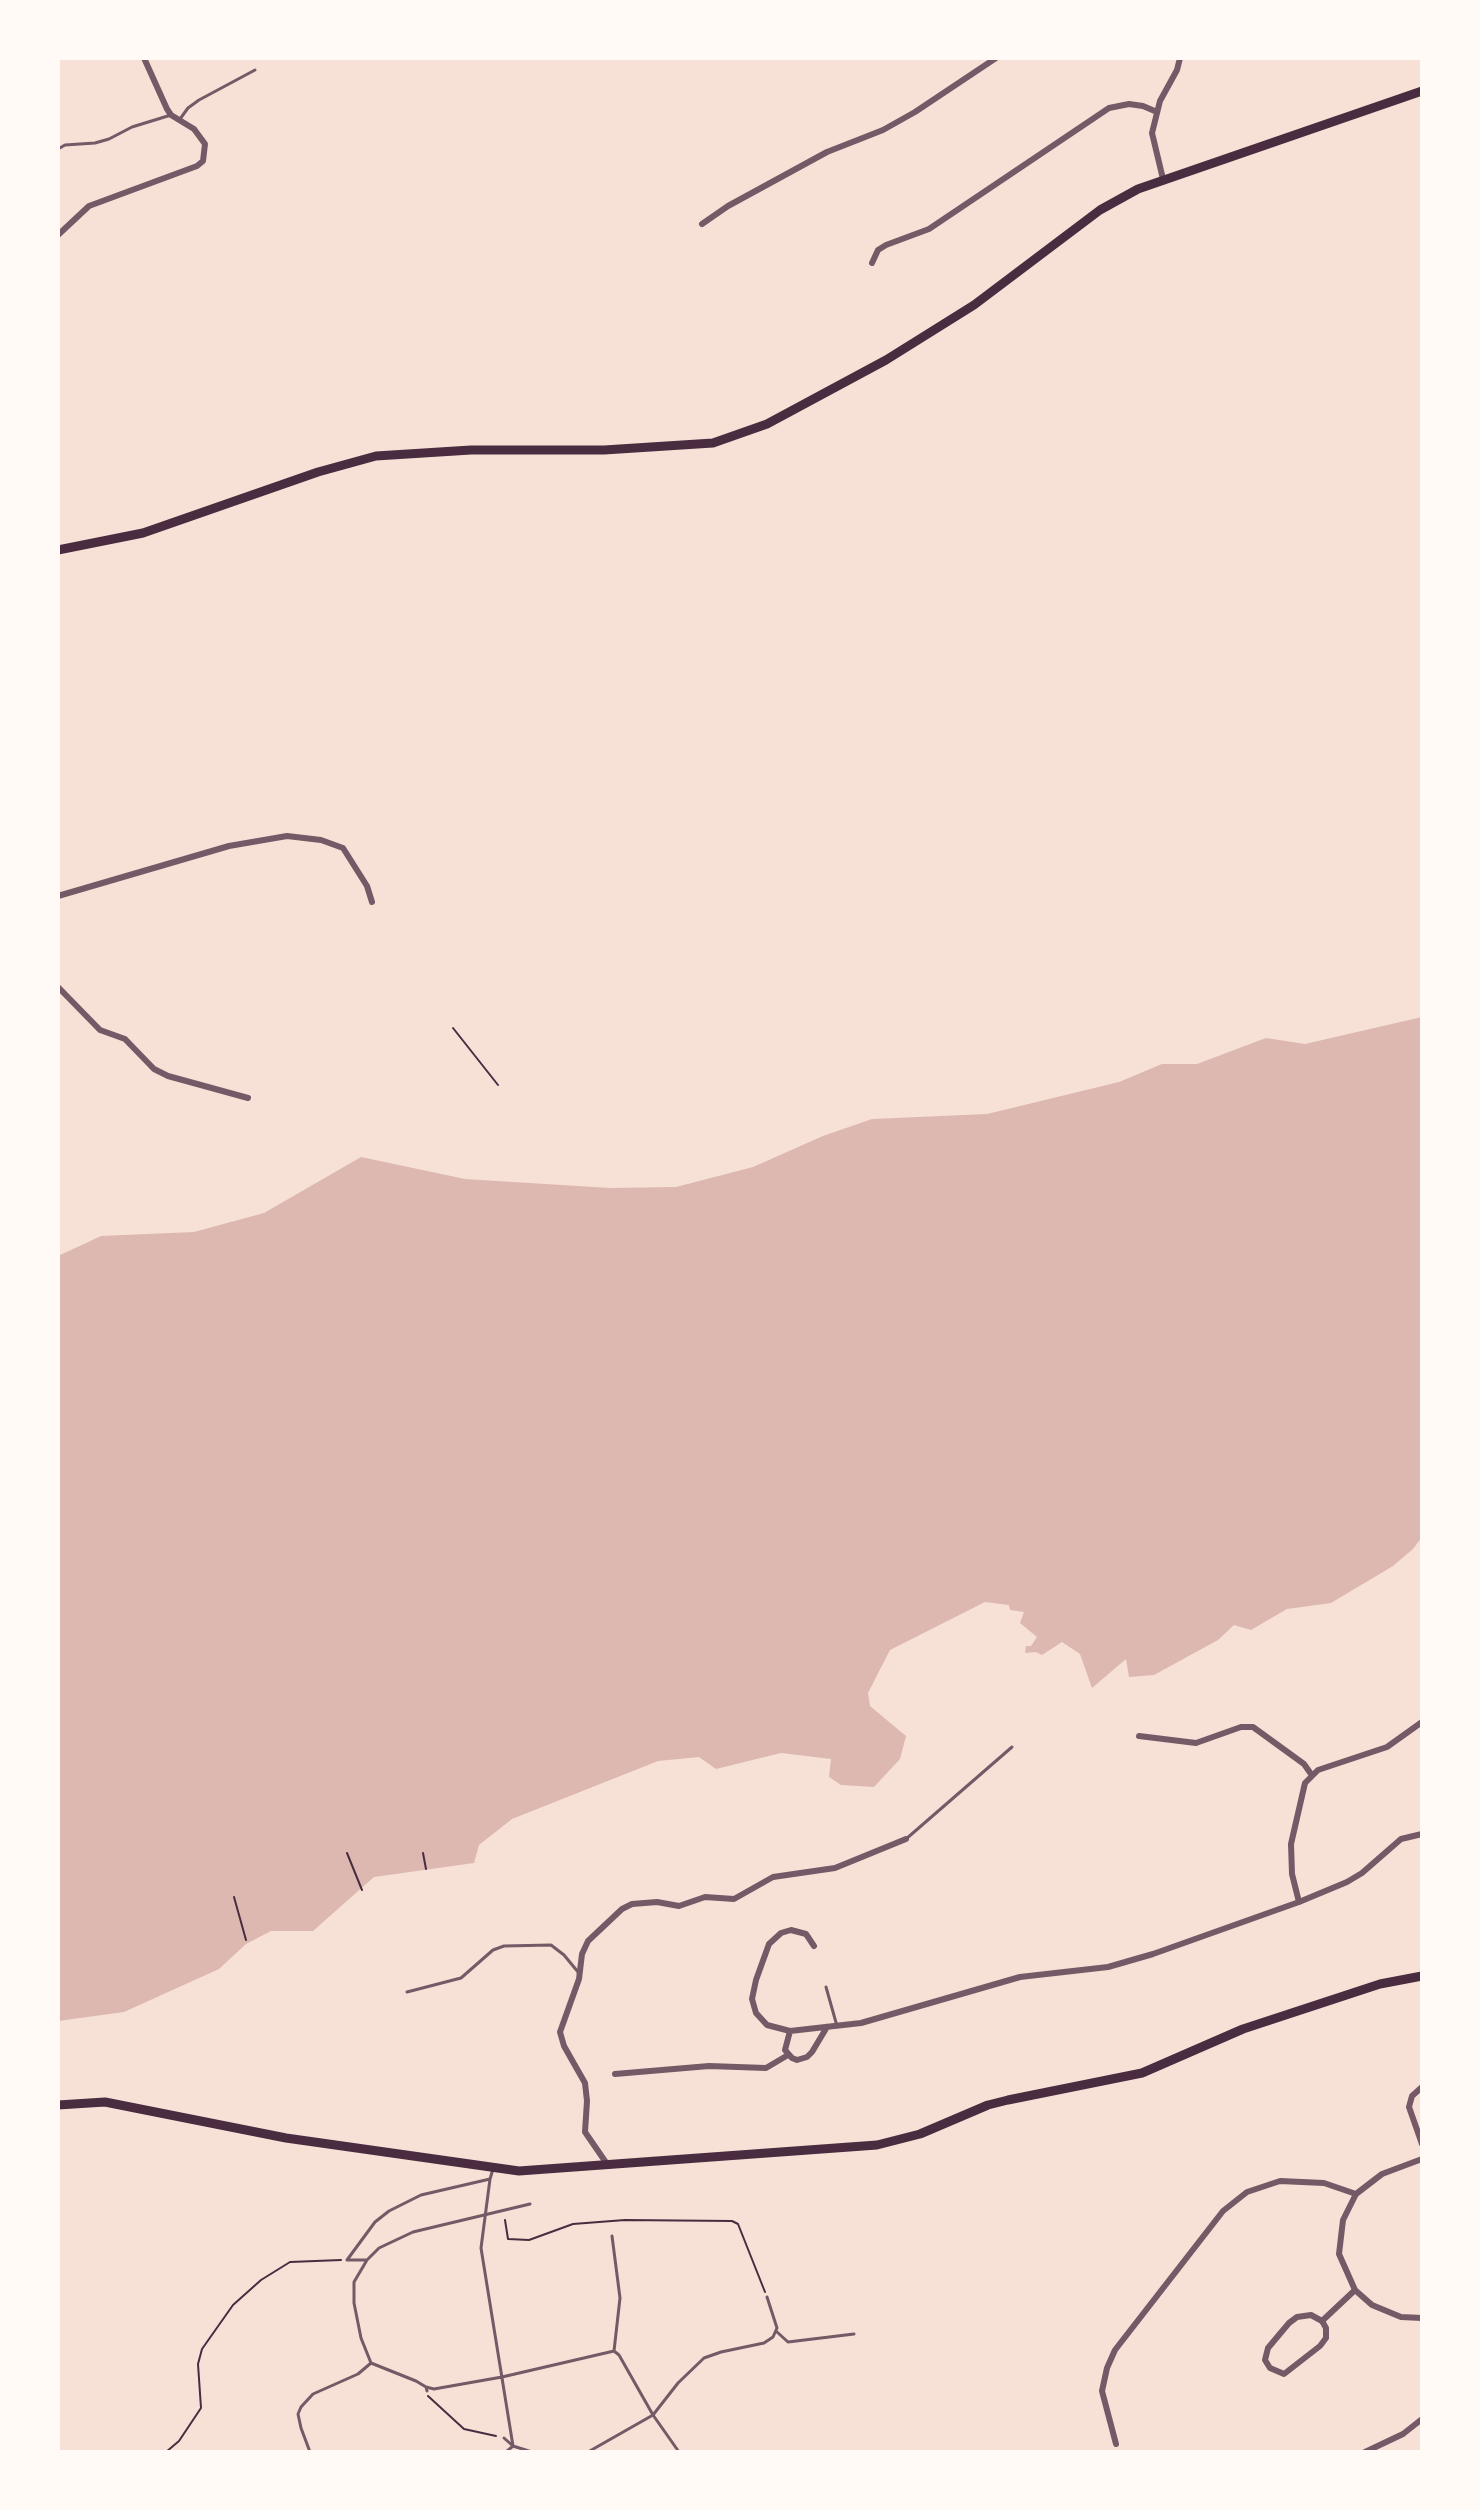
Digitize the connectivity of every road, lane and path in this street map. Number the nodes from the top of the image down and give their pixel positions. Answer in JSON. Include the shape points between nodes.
{"nodes":[{"id":1,"x":144,"y":58,"type":"edge"},
{"id":2,"x":996,"y":58,"type":"edge"},
{"id":3,"x":1180,"y":58,"type":"edge"},
{"id":4,"x":255,"y":70,"type":"dead end"},
{"id":5,"x":1422,"y":91,"type":"edge"},
{"id":6,"x":1157,"y":112,"type":"junction"},
{"id":7,"x":171,"y":115,"type":"junction"},
{"id":8,"x":180,"y":119,"type":"junction"},
{"id":9,"x":58,"y":149,"type":"edge"},
{"id":10,"x":1163,"y":179,"type":"junction"},
{"id":11,"x":702,"y":224,"type":"dead end"},
{"id":12,"x":58,"y":235,"type":"edge"},
{"id":13,"x":872,"y":263,"type":"dead end"},
{"id":14,"x":58,"y":550,"type":"edge"},
{"id":15,"x":58,"y":896,"type":"edge"},
{"id":16,"x":372,"y":902,"type":"dead end"},
{"id":17,"x":58,"y":987,"type":"edge"},
{"id":18,"x":453,"y":1028,"type":"dead end"},
{"id":19,"x":498,"y":1085,"type":"dead end"},
{"id":20,"x":248,"y":1098,"type":"dead end"},
{"id":21,"x":1422,"y":1722,"type":"edge"},
{"id":22,"x":1139,"y":1736,"type":"dead end"},
{"id":23,"x":1012,"y":1747,"type":"dead end"},
{"id":24,"x":1311,"y":1774,"type":"junction"},
{"id":25,"x":1422,"y":1834,"type":"edge"},
{"id":26,"x":906,"y":1839,"type":"joint"},
{"id":27,"x":347,"y":1853,"type":"dead end"},
{"id":28,"x":423,"y":1853,"type":"dead end"},
{"id":29,"x":360,"y":1866,"type":"dead end"},
{"id":30,"x":354,"y":1869,"type":"junction"},
{"id":31,"x":426,"y":1869,"type":"dead end"},
{"id":32,"x":362,"y":1890,"type":"dead end"},
{"id":33,"x":234,"y":1897,"type":"dead end"},
{"id":34,"x":1299,"y":1902,"type":"junction"},
{"id":35,"x":246,"y":1940,"type":"dead end"},
{"id":36,"x":814,"y":1946,"type":"dead end"},
{"id":37,"x":1421,"y":1977,"type":"edge"},
{"id":38,"x":579,"y":1979,"type":"junction"},
{"id":39,"x":826,"y":1987,"type":"dead end"},
{"id":40,"x":407,"y":1992,"type":"dead end"},
{"id":41,"x":837,"y":2026,"type":"junction"},
{"id":42,"x":827,"y":2027,"type":"junction"},
{"id":43,"x":790,"y":2031,"type":"junction"},
{"id":44,"x":788,"y":2055,"type":"junction"},
{"id":45,"x":615,"y":2074,"type":"dead end"},
{"id":46,"x":1422,"y":2087,"type":"edge"},
{"id":47,"x":58,"y":2105,"type":"edge"},
{"id":48,"x":1422,"y":2144,"type":"edge"},
{"id":49,"x":1422,"y":2159,"type":"edge"},
{"id":50,"x":607,"y":2164,"type":"junction"},
{"id":51,"x":493,"y":2169,"type":"junction"},
{"id":52,"x":490,"y":2179,"type":"junction"},
{"id":53,"x":1356,"y":2194,"type":"junction"},
{"id":54,"x":530,"y":2204,"type":"dead end"},
{"id":55,"x":503,"y":2211,"type":"junction"},
{"id":56,"x":484,"y":2215,"type":"junction"},
{"id":57,"x":612,"y":2236,"type":"dead end"},
{"id":58,"x":347,"y":2260,"type":"junction"},
{"id":59,"x":367,"y":2260,"type":"junction"},
{"id":60,"x":1355,"y":2290,"type":"junction"},
{"id":61,"x":767,"y":2297,"type":"joint"},
{"id":62,"x":1422,"y":2318,"type":"edge"},
{"id":63,"x":1322,"y":2321,"type":"junction"},
{"id":64,"x":777,"y":2332,"type":"junction"},
{"id":65,"x":854,"y":2334,"type":"dead end"},
{"id":66,"x":614,"y":2351,"type":"junction"},
{"id":67,"x":371,"y":2363,"type":"junction"},
{"id":68,"x":502,"y":2377,"type":"junction"},
{"id":69,"x":426,"y":2389,"type":"junction"},
{"id":70,"x":653,"y":2415,"type":"junction"},
{"id":71,"x":1422,"y":2419,"type":"edge"},
{"id":72,"x":504,"y":2438,"type":"joint"},
{"id":73,"x":1116,"y":2444,"type":"dead end"},
{"id":74,"x":513,"y":2446,"type":"junction"},
{"id":75,"x":166,"y":2452,"type":"edge"},
{"id":76,"x":310,"y":2452,"type":"edge"},
{"id":77,"x":506,"y":2452,"type":"edge"},
{"id":78,"x":532,"y":2452,"type":"edge"},
{"id":79,"x":588,"y":2452,"type":"edge"},
{"id":80,"x":679,"y":2452,"type":"edge"},
{"id":81,"x":1365,"y":2452,"type":"edge"}],
"edges":[{"from":1,"to":7,"type":"street"},
{"from":2,"to":11,"type":"street","via":[[915,112],[827,152]]},
{"from":3,"to":6,"type":"street"},
{"from":4,"to":8,"type":"lane","via":[[199,100]]},
{"from":5,"to":10,"type":"main road"},
{"from":6,"to":10,"type":"street","via":[[1152,133]]},
{"from":6,"to":13,"type":"street","via":[[1129,104],[1109,108],[929,229],[878,250]]},
{"from":7,"to":8,"type":"street"},
{"from":7,"to":9,"type":"lane","via":[[109,139]]},
{"from":8,"to":12,"type":"street","via":[[205,144],[203,161],[89,206]]},
{"from":10,"to":14,"type":"main road","via":[[1100,210],[974,305],[886,360],[767,424],[713,443],[376,456],[143,533]]},
{"from":15,"to":16,"type":"street","via":[[229,846],[287,836],[343,848]]},
{"from":17,"to":20,"type":"street","via":[[100,1030],[125,1039],[154,1069]]},
{"from":18,"to":19,"type":"path"},
{"from":21,"to":24,"type":"street","via":[[1387,1747]]},
{"from":22,"to":24,"type":"street","via":[[1196,1743],[1253,1727]]},
{"from":23,"to":26,"type":"lane"},
{"from":24,"to":34,"type":"street","via":[[1291,1844]]},
{"from":25,"to":34,"type":"street","via":[[1401,1839],[1362,1873]]},
{"from":26,"to":38,"type":"street","via":[[835,1868],[773,1877],[734,1899],[626,1906],[588,1941]]},
{"from":27,"to":30,"type":"path"},
{"from":28,"to":31,"type":"path"},
{"from":29,"to":30,"type":"path"},
{"from":30,"to":32,"type":"path"},
{"from":33,"to":35,"type":"path"},
{"from":34,"to":41,"type":"street","via":[[1108,1967],[1020,1977],[895,2015]]},
{"from":36,"to":43,"type":"street","via":[[806,1934],[781,1933],[769,1944],[756,1980],[756,2013],[767,2025]]},
{"from":37,"to":50,"type":"main road","via":[[1291,2012],[1142,2073],[998,2102],[877,2145]]},
{"from":38,"to":40,"type":"lane","via":[[574,1966],[551,1945],[504,1946],[461,1978]]},
{"from":38,"to":50,"type":"street","via":[[560,2032],[585,2083],[585,2132]]},
{"from":39,"to":41,"type":"lane"},
{"from":41,"to":42,"type":"street"},
{"from":42,"to":43,"type":"street"},
{"from":42,"to":44,"type":"street","via":[[807,2057],[797,2060]]},
{"from":43,"to":44,"type":"street"},
{"from":44,"to":45,"type":"street","via":[[756,2069],[709,2066]]},
{"from":46,"to":48,"type":"street","via":[[1409,2107]]},
{"from":47,"to":51,"type":"main road","via":[[105,2102],[286,2138]]},
{"from":49,"to":53,"type":"street","via":[[1382,2174]]},
{"from":50,"to":51,"type":"main road"},
{"from":51,"to":52,"type":"lane"},
{"from":52,"to":56,"type":"lane"},
{"from":52,"to":58,"type":"lane","via":[[421,2195],[389,2211]]},
{"from":53,"to":60,"type":"street","via":[[1343,2220],[1339,2254]]},
{"from":53,"to":73,"type":"street","via":[[1324,2183],[1280,2181],[1247,2192],[1223,2211],[1115,2350],[1102,2391]]},
{"from":54,"to":55,"type":"lane"},
{"from":55,"to":56,"type":"lane"},
{"from":55,"to":61,"type":"path","via":[[508,2239],[529,2240],[573,2224],[732,2221],[738,2224]]},
{"from":56,"to":59,"type":"lane","via":[[413,2232],[379,2248]]},
{"from":56,"to":68,"type":"lane","via":[[481,2248]]},
{"from":57,"to":66,"type":"lane","via":[[620,2298]]},
{"from":58,"to":59,"type":"lane"},
{"from":58,"to":75,"type":"path","via":[[290,2262],[233,2305],[202,2349],[201,2408]]},
{"from":59,"to":67,"type":"lane","via":[[354,2282],[354,2303]]},
{"from":60,"to":62,"type":"street","via":[[1381,2310]]},
{"from":60,"to":63,"type":"street"},
{"from":61,"to":64,"type":"lane"},
{"from":63,"to":63,"type":"street","via":[[1311,2315],[1289,2323],[1268,2348],[1265,2360],[1270,2368],[1284,2374],[1320,2346],[1326,2338]]},
{"from":64,"to":65,"type":"lane","via":[[788,2342]]},
{"from":64,"to":70,"type":"lane","via":[[764,2343],[704,2358]]},
{"from":66,"to":68,"type":"lane"},
{"from":66,"to":70,"type":"lane"},
{"from":67,"to":69,"type":"lane"},
{"from":67,"to":76,"type":"lane","via":[[313,2394],[301,2407],[298,2414]]},
{"from":68,"to":69,"type":"lane"},
{"from":68,"to":74,"type":"lane"},
{"from":69,"to":72,"type":"path","via":[[429,2399],[464,2429]]},
{"from":70,"to":79,"type":"lane"},
{"from":70,"to":80,"type":"lane"},
{"from":71,"to":81,"type":"street"},
{"from":72,"to":74,"type":"lane"},
{"from":74,"to":77,"type":"lane"},
{"from":74,"to":78,"type":"lane"}]}
